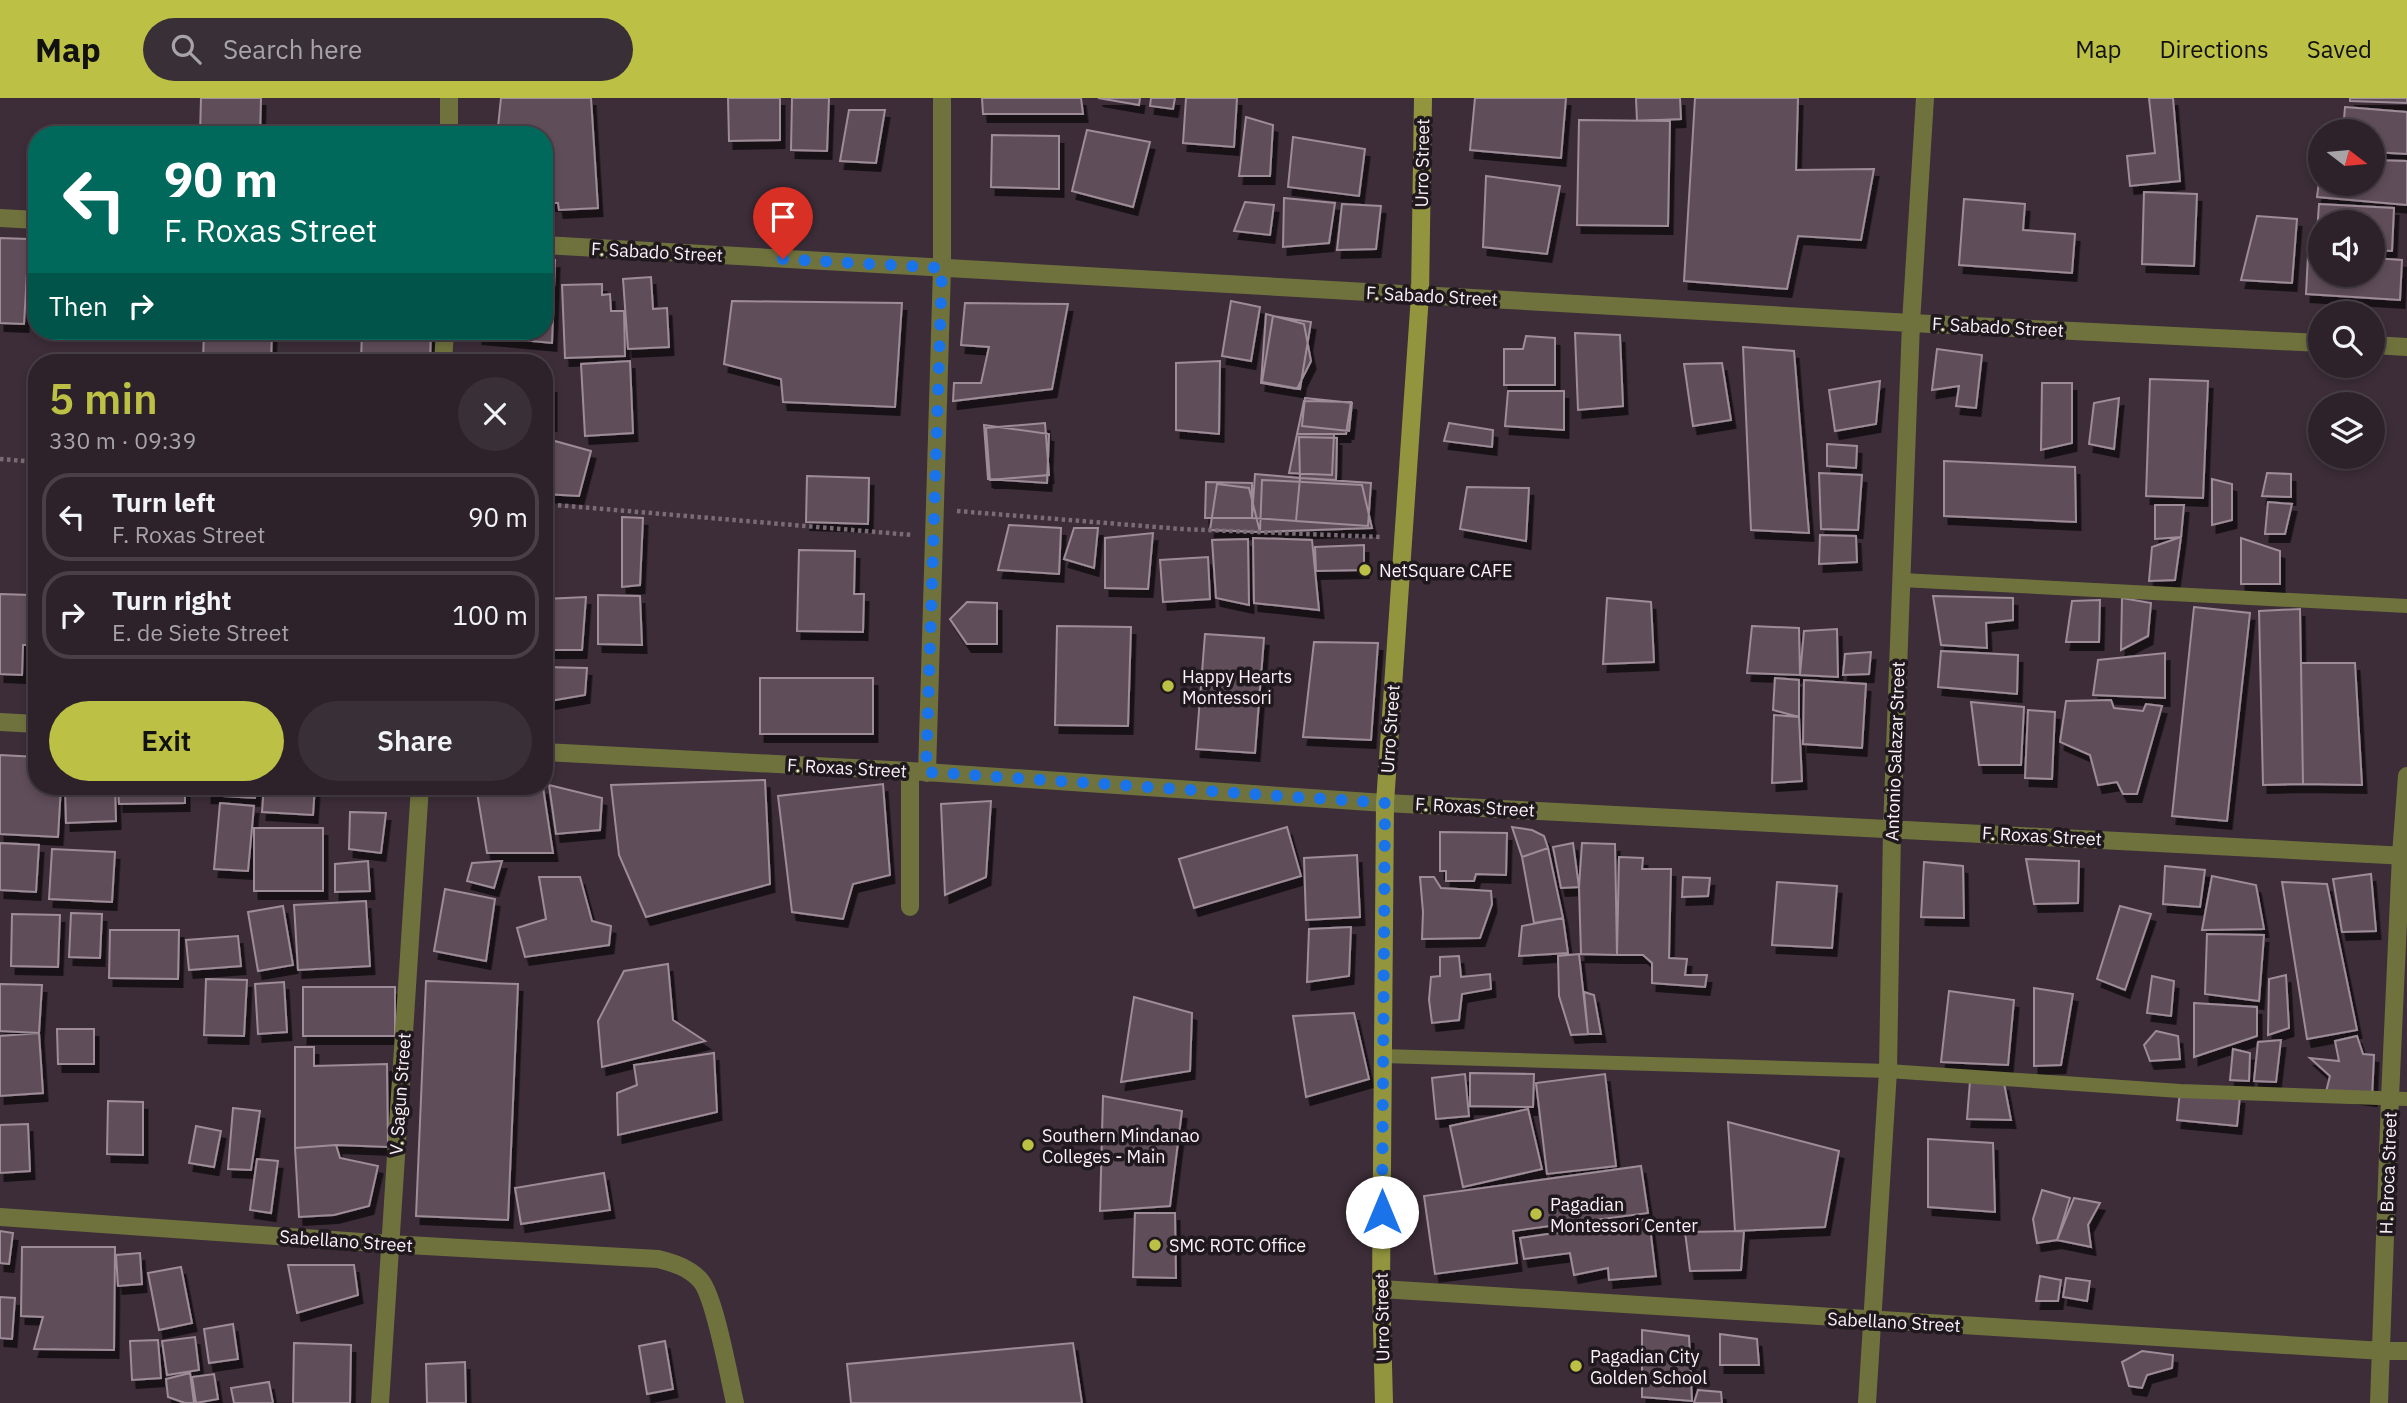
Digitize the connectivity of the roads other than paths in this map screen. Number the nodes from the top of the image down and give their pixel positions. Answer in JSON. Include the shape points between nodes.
{"nodes":[{"id":1,"x":449,"y":98,"type":"edge"},
{"id":2,"x":942,"y":98,"type":"edge"},
{"id":3,"x":1423,"y":98,"type":"edge"},
{"id":4,"x":1925,"y":98,"type":"edge"},
{"id":5,"x":449,"y":126,"type":"edge"},
{"id":6,"x":0,"y":218,"type":"edge"},
{"id":7,"x":28,"y":220,"type":"edge"},
{"id":8,"x":553,"y":246,"type":"edge"},
{"id":9,"x":942,"y":268,"type":"junction"},
{"id":10,"x":1420,"y":295,"type":"junction"},
{"id":11,"x":1911,"y":323,"type":"junction"},
{"id":12,"x":2308,"y":342,"type":"edge"},
{"id":13,"x":2385,"y":346,"type":"edge"},
{"id":14,"x":2407,"y":347,"type":"edge"},
{"id":15,"x":1901,"y":580,"type":"junction"},
{"id":16,"x":2407,"y":606,"type":"edge"},
{"id":17,"x":0,"y":722,"type":"edge"},
{"id":18,"x":28,"y":724,"type":"edge"},
{"id":19,"x":553,"y":752,"type":"edge"},
{"id":20,"x":918,"y":772,"type":"junction"},
{"id":21,"x":2407,"y":776,"type":"edge"},
{"id":22,"x":419,"y":795,"type":"edge"},
{"id":23,"x":1385,"y":803,"type":"junction"},
{"id":24,"x":1892,"y":828,"type":"junction"},
{"id":25,"x":2404,"y":855,"type":"edge"},
{"id":26,"x":910,"y":907,"type":"dead end"},
{"id":27,"x":1382,"y":1056,"type":"junction"},
{"id":28,"x":1888,"y":1071,"type":"junction"},
{"id":29,"x":2398,"y":1099,"type":"edge"},
{"id":30,"x":0,"y":1217,"type":"edge"},
{"id":31,"x":390,"y":1244,"type":"junction"},
{"id":32,"x":1381,"y":1289,"type":"junction"},
{"id":33,"x":1872,"y":1321,"type":"junction"},
{"id":34,"x":2383,"y":1351,"type":"junction"},
{"id":35,"x":2407,"y":1351,"type":"edge"},
{"id":36,"x":380,"y":1403,"type":"edge"},
{"id":37,"x":735,"y":1403,"type":"edge"},
{"id":38,"x":1384,"y":1403,"type":"edge"},
{"id":39,"x":1867,"y":1403,"type":"edge"},
{"id":40,"x":2379,"y":1403,"type":"edge"}],
"edges":[{"from":1,"to":5,"type":"street"},
{"from":2,"to":9,"type":"street"},
{"from":3,"to":10,"type":"street","name":"Urro Street"},
{"from":4,"to":11,"type":"street","name":"Antonio Salazar Street"},
{"from":6,"to":7,"type":"street"},
{"from":8,"to":9,"type":"street","name":"F. Sabado Street"},
{"from":9,"to":10,"type":"street","name":"F. Sabado Street"},
{"from":9,"to":20,"type":"street","via":[[934,537]]},
{"from":10,"to":11,"type":"street","name":"F. Sabado Street"},
{"from":10,"to":23,"type":"street","name":"Urro Street"},
{"from":11,"to":12,"type":"street","name":"F. Sabado Street"},
{"from":11,"to":15,"type":"street","name":"Antonio Salazar Street"},
{"from":13,"to":14,"type":"street"},
{"from":15,"to":16,"type":"lane"},
{"from":15,"to":24,"type":"street","name":"Antonio Salazar Street"},
{"from":17,"to":18,"type":"street"},
{"from":19,"to":20,"type":"street","name":"F. Roxas Street"},
{"from":20,"to":23,"type":"street","name":"F. Roxas Street"},
{"from":20,"to":26,"type":"street"},
{"from":21,"to":25,"type":"street","name":"H. Broca Street"},
{"from":22,"to":31,"type":"street","name":"V. Sagun Street"},
{"from":23,"to":24,"type":"street","name":"F. Roxas Street"},
{"from":23,"to":27,"type":"street","name":"Urro Street"},
{"from":24,"to":25,"type":"street","name":"F. Roxas Street"},
{"from":24,"to":28,"type":"street","name":"Antonio Salazar Street"},
{"from":25,"to":29,"type":"street","name":"H. Broca Street"},
{"from":27,"to":28,"type":"lane"},
{"from":27,"to":32,"type":"street","name":"Urro Street"},
{"from":28,"to":29,"type":"lane"},
{"from":28,"to":33,"type":"street","name":"Antonio Salazar Street"},
{"from":29,"to":34,"type":"street","name":"H. Broca Street"},
{"from":30,"to":31,"type":"street","name":"Sabellano Street"},
{"from":31,"to":36,"type":"street","name":"V. Sagun Street"},
{"from":31,"to":37,"type":"street","name":"Sabellano Street","via":[[676,1263],[703,1283]]},
{"from":32,"to":33,"type":"street","name":"Sabellano Street"},
{"from":32,"to":38,"type":"street","name":"Urro Street"},
{"from":33,"to":34,"type":"street","name":"Sabellano Street"},
{"from":33,"to":39,"type":"street","name":"Antonio Salazar Street"},
{"from":34,"to":35,"type":"street","name":"Sabellano Street"},
{"from":34,"to":40,"type":"street","name":"H. Broca Street"}]}
